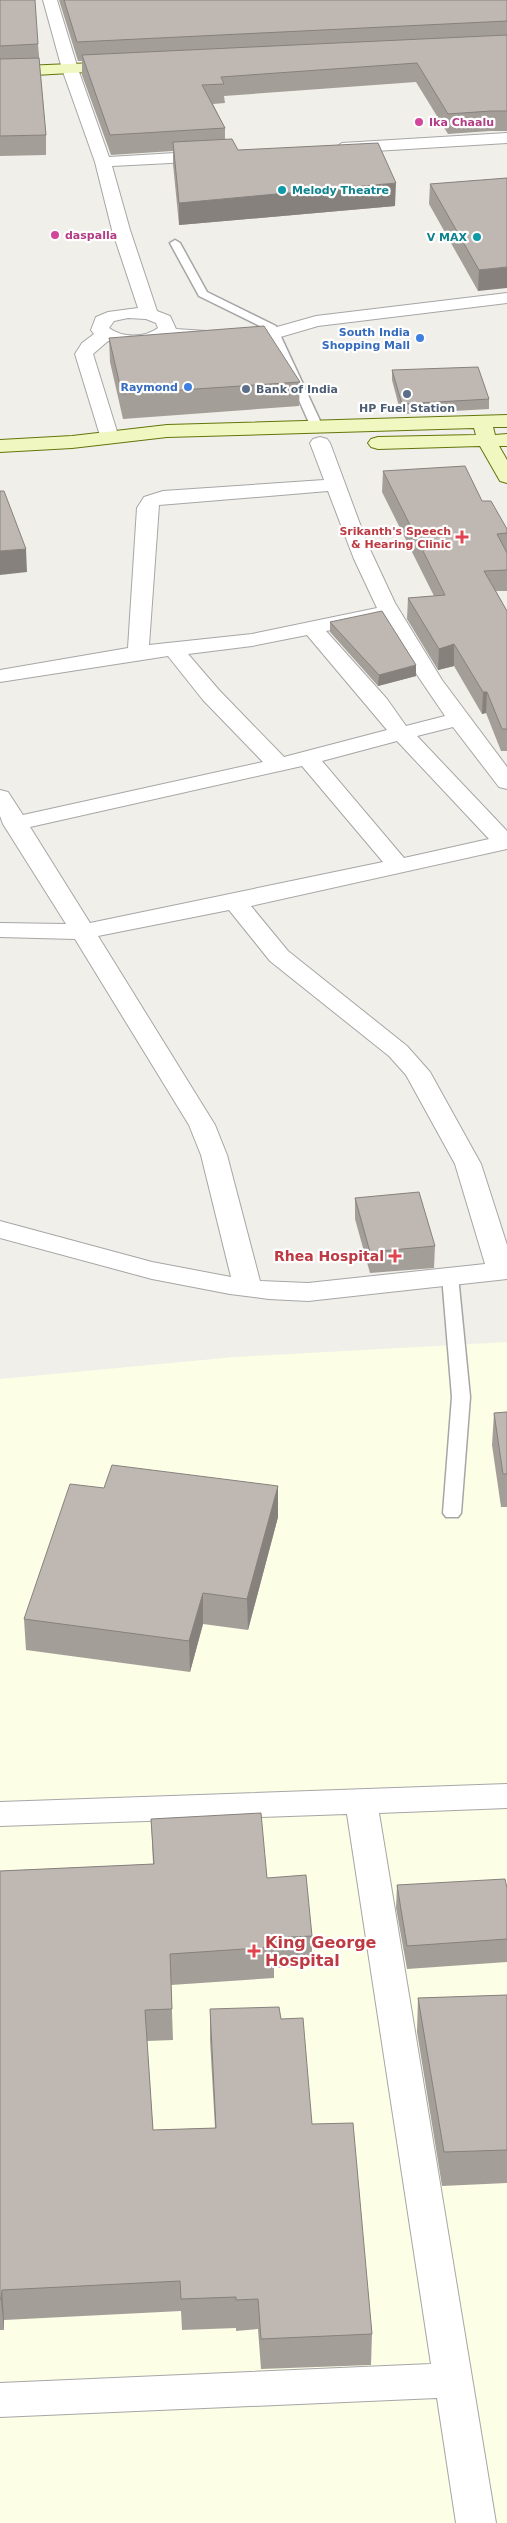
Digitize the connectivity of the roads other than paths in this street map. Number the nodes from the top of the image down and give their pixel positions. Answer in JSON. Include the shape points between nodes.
{"nodes":[{"id":1,"x":50,"y":0,"type":"edge"},
{"id":2,"x":130,"y":66,"type":"edge"},
{"id":3,"x":70,"y":69,"type":"junction"},
{"id":4,"x":0,"y":72,"type":"edge"},
{"id":5,"x":507,"y":138,"type":"edge"},
{"id":6,"x":330,"y":148,"type":"edge"},
{"id":7,"x":222,"y":155,"type":"edge"},
{"id":8,"x":103,"y":162,"type":"junction"},
{"id":9,"x":175,"y":243,"type":"dead end"},
{"id":10,"x":507,"y":298,"type":"edge"},
{"id":11,"x":149,"y":314,"type":"junction"},
{"id":12,"x":163,"y":333,"type":"junction"},
{"id":13,"x":276,"y":333,"type":"junction"},
{"id":14,"x":105,"y":335,"type":"junction"},
{"id":15,"x":481,"y":421,"type":"junction"},
{"id":16,"x":507,"y":421,"type":"edge"},
{"id":17,"x":318,"y":434,"type":"junction"},
{"id":18,"x":109,"y":438,"type":"junction"},
{"id":19,"x":507,"y":440,"type":"edge"},
{"id":20,"x":487,"y":442,"type":"junction"},
{"id":21,"x":0,"y":446,"type":"edge"},
{"id":22,"x":0,"y":462,"type":"edge"},
{"id":23,"x":507,"y":478,"type":"edge"},
{"id":24,"x":336,"y":485,"type":"junction"},
{"id":25,"x":390,"y":612,"type":"junction"},
{"id":26,"x":312,"y":628,"type":"junction"},
{"id":27,"x":174,"y":650,"type":"junction"},
{"id":28,"x":138,"y":653,"type":"junction"},
{"id":29,"x":0,"y":676,"type":"edge"},
{"id":30,"x":458,"y":719,"type":"junction"},
{"id":31,"x":400,"y":732,"type":"junction"},
{"id":32,"x":307,"y":757,"type":"junction"},
{"id":33,"x":279,"y":765,"type":"junction"},
{"id":34,"x":507,"y":782,"type":"edge"},
{"id":35,"x":0,"y":797,"type":"edge"},
{"id":36,"x":15,"y":824,"type":"junction"},
{"id":37,"x":506,"y":842,"type":"edge"},
{"id":38,"x":398,"y":866,"type":"junction"},
{"id":39,"x":235,"y":902,"type":"junction"},
{"id":40,"x":0,"y":930,"type":"edge"},
{"id":41,"x":83,"y":932,"type":"junction"},
{"id":42,"x":0,"y":1229,"type":"edge"},
{"id":43,"x":504,"y":1270,"type":"edge"},
{"id":44,"x":450,"y":1276,"type":"junction"},
{"id":45,"x":248,"y":1288,"type":"junction"},
{"id":46,"x":452,"y":1513,"type":"dead end"},
{"id":47,"x":507,"y":1796,"type":"edge"},
{"id":48,"x":361,"y":1801,"type":"junction"},
{"id":49,"x":0,"y":1814,"type":"edge"},
{"id":50,"x":453,"y":2380,"type":"junction"},
{"id":51,"x":0,"y":2400,"type":"edge"},
{"id":52,"x":476,"y":2523,"type":"edge"}],
"edges":[{"from":1,"to":3,"type":"street"},
{"from":2,"to":3,"type":"main road"},
{"from":3,"to":4,"type":"main road"},
{"from":3,"to":8,"type":"street"},
{"from":5,"to":6,"type":"street"},
{"from":7,"to":8,"type":"street"},
{"from":8,"to":11,"type":"street"},
{"from":9,"to":13,"type":"lane","via":[[203,294],[261,321]]},
{"from":10,"to":13,"type":"street","via":[[316,321]]},
{"from":11,"to":12,"type":"street","via":[[167,324]]},
{"from":11,"to":14,"type":"street","via":[[128,313],[108,317],[100,326]]},
{"from":12,"to":13,"type":"street","via":[[253,340]]},
{"from":12,"to":14,"type":"street","via":[[136,340]]},
{"from":13,"to":17,"type":"lane"},
{"from":14,"to":18,"type":"street","via":[[88,347],[84,354]]},
{"from":15,"to":16,"type":"main road"},
{"from":15,"to":17,"type":"main road"},
{"from":15,"to":20,"type":"main road"},
{"from":17,"to":18,"type":"main road","via":[[167,432]]},
{"from":17,"to":20,"type":"main road"},
{"from":17,"to":22,"type":"main road"},
{"from":17,"to":24,"type":"street"},
{"from":18,"to":21,"type":"main road"},
{"from":19,"to":20,"type":"main road"},
{"from":20,"to":23,"type":"main road"},
{"from":24,"to":25,"type":"street","via":[[371,576]]},
{"from":24,"to":28,"type":"street","via":[[163,497],[151,501],[147,508]]},
{"from":25,"to":26,"type":"street"},
{"from":25,"to":30,"type":"street","via":[[408,646]]},
{"from":26,"to":27,"type":"street"},
{"from":26,"to":31,"type":"street","via":[[380,704]]},
{"from":27,"to":28,"type":"street"},
{"from":27,"to":33,"type":"street","via":[[211,695]]},
{"from":28,"to":29,"type":"street"},
{"from":30,"to":31,"type":"street"},
{"from":30,"to":34,"type":"street"},
{"from":31,"to":32,"type":"street"},
{"from":31,"to":37,"type":"street"},
{"from":32,"to":33,"type":"street"},
{"from":32,"to":38,"type":"street"},
{"from":33,"to":36,"type":"street"},
{"from":35,"to":36,"type":"street"},
{"from":36,"to":41,"type":"street"},
{"from":37,"to":38,"type":"street"},
{"from":38,"to":39,"type":"street"},
{"from":39,"to":41,"type":"street"},
{"from":39,"to":43,"type":"street","via":[[279,956],[398,1051],[417,1072],[468,1164]]},
{"from":40,"to":41,"type":"street"},
{"from":41,"to":45,"type":"street","via":[[202,1125],[214,1155]]},
{"from":42,"to":45,"type":"street","via":[[141,1268]]},
{"from":43,"to":44,"type":"street"},
{"from":44,"to":45,"type":"street","via":[[308,1292]]},
{"from":44,"to":46,"type":"lane","via":[[461,1397]]},
{"from":47,"to":48,"type":"street"},
{"from":48,"to":49,"type":"street"},
{"from":48,"to":50,"type":"street"},
{"from":50,"to":51,"type":"street"},
{"from":50,"to":52,"type":"street"}]}
